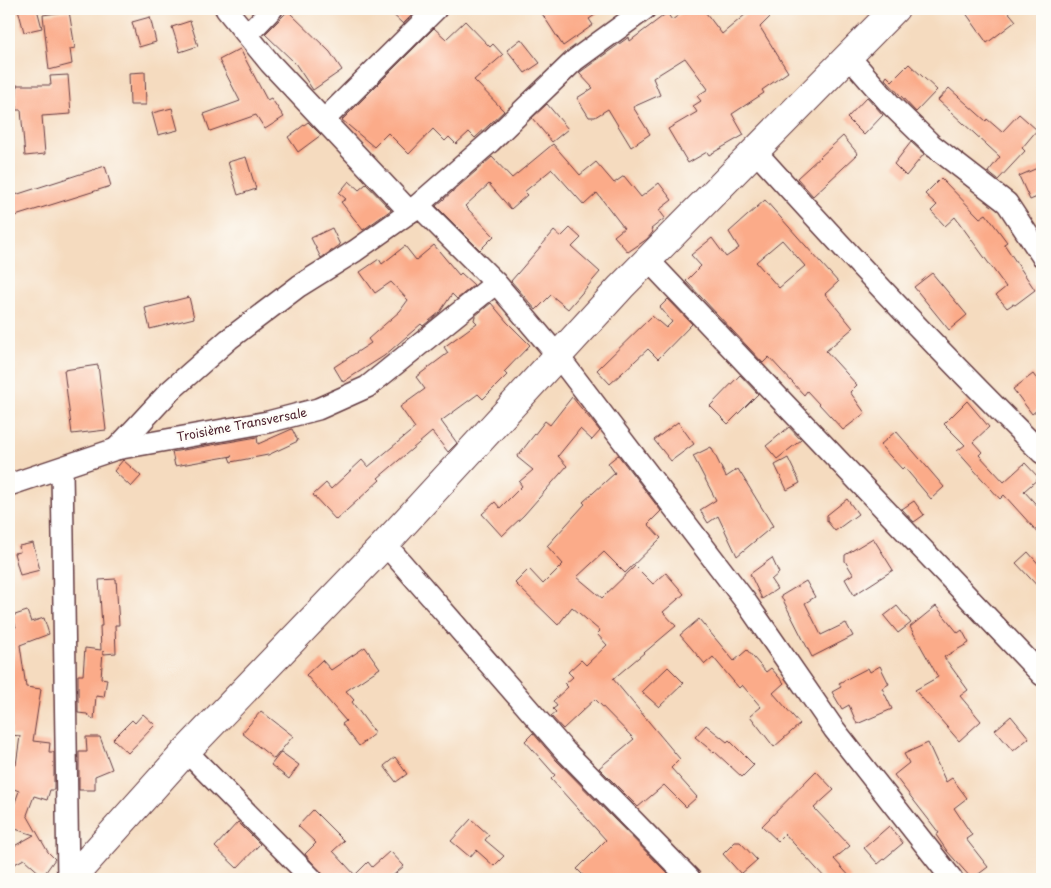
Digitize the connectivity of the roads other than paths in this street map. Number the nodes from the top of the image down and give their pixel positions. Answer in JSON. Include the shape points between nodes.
{"nodes":[{"id":1,"x":226,"y":9,"type":"edge"},
{"id":2,"x":272,"y":9,"type":"edge"},
{"id":3,"x":436,"y":9,"type":"edge"},
{"id":4,"x":645,"y":9,"type":"edge"},
{"id":5,"x":895,"y":9,"type":"edge"},
{"id":6,"x":248,"y":34,"type":"junction"},
{"id":7,"x":849,"y":57,"type":"junction"},
{"id":8,"x":324,"y":120,"type":"junction"},
{"id":9,"x":754,"y":150,"type":"junction"},
{"id":10,"x":414,"y":208,"type":"junction"},
{"id":11,"x":1042,"y":256,"type":"edge"},
{"id":12,"x":649,"y":261,"type":"junction"},
{"id":13,"x":496,"y":283,"type":"junction"},
{"id":14,"x":558,"y":356,"type":"junction"},
{"id":15,"x":116,"y":449,"type":"junction"},
{"id":16,"x":1042,"y":453,"type":"edge"},
{"id":17,"x":62,"y":469,"type":"junction"},
{"id":18,"x":9,"y":485,"type":"edge"},
{"id":19,"x":385,"y":544,"type":"junction"},
{"id":20,"x":1042,"y":675,"type":"edge"},
{"id":21,"x":186,"y":751,"type":"junction"},
{"id":22,"x":70,"y":879,"type":"edge"},
{"id":23,"x":312,"y":879,"type":"edge"},
{"id":24,"x":690,"y":879,"type":"edge"},
{"id":25,"x":952,"y":879,"type":"edge"}],
"edges":[{"from":1,"to":6,"type":"street"},
{"from":2,"to":6,"type":"street"},
{"from":3,"to":8,"type":"street"},
{"from":4,"to":10,"type":"street","via":[[575,60],[490,142]]},
{"from":5,"to":7,"type":"street"},
{"from":6,"to":8,"type":"street","via":[[270,63]]},
{"from":7,"to":9,"type":"street"},
{"from":7,"to":11,"type":"street","via":[[932,145],[1007,203]]},
{"from":8,"to":10,"type":"street"},
{"from":9,"to":12,"type":"street"},
{"from":9,"to":16,"type":"street","via":[[888,298]]},
{"from":10,"to":13,"type":"street"},
{"from":10,"to":15,"type":"street","via":[[299,286],[229,339],[170,391]]},
{"from":12,"to":14,"type":"street"},
{"from":12,"to":20,"type":"street"},
{"from":13,"to":14,"type":"street"},
{"from":13,"to":15,"type":"street","name":"Troisième Transversale","via":[[367,386],[318,409],[268,422]]},
{"from":14,"to":19,"type":"street"},
{"from":14,"to":25,"type":"street","via":[[746,602],[834,729]]},
{"from":15,"to":17,"type":"street","name":"Troisième Transversale"},
{"from":17,"to":18,"type":"street","name":"Troisième Transversale"},
{"from":17,"to":22,"type":"street"},
{"from":19,"to":21,"type":"street"},
{"from":19,"to":24,"type":"street","via":[[565,751]]},
{"from":21,"to":22,"type":"street"},
{"from":21,"to":23,"type":"street"}]}
